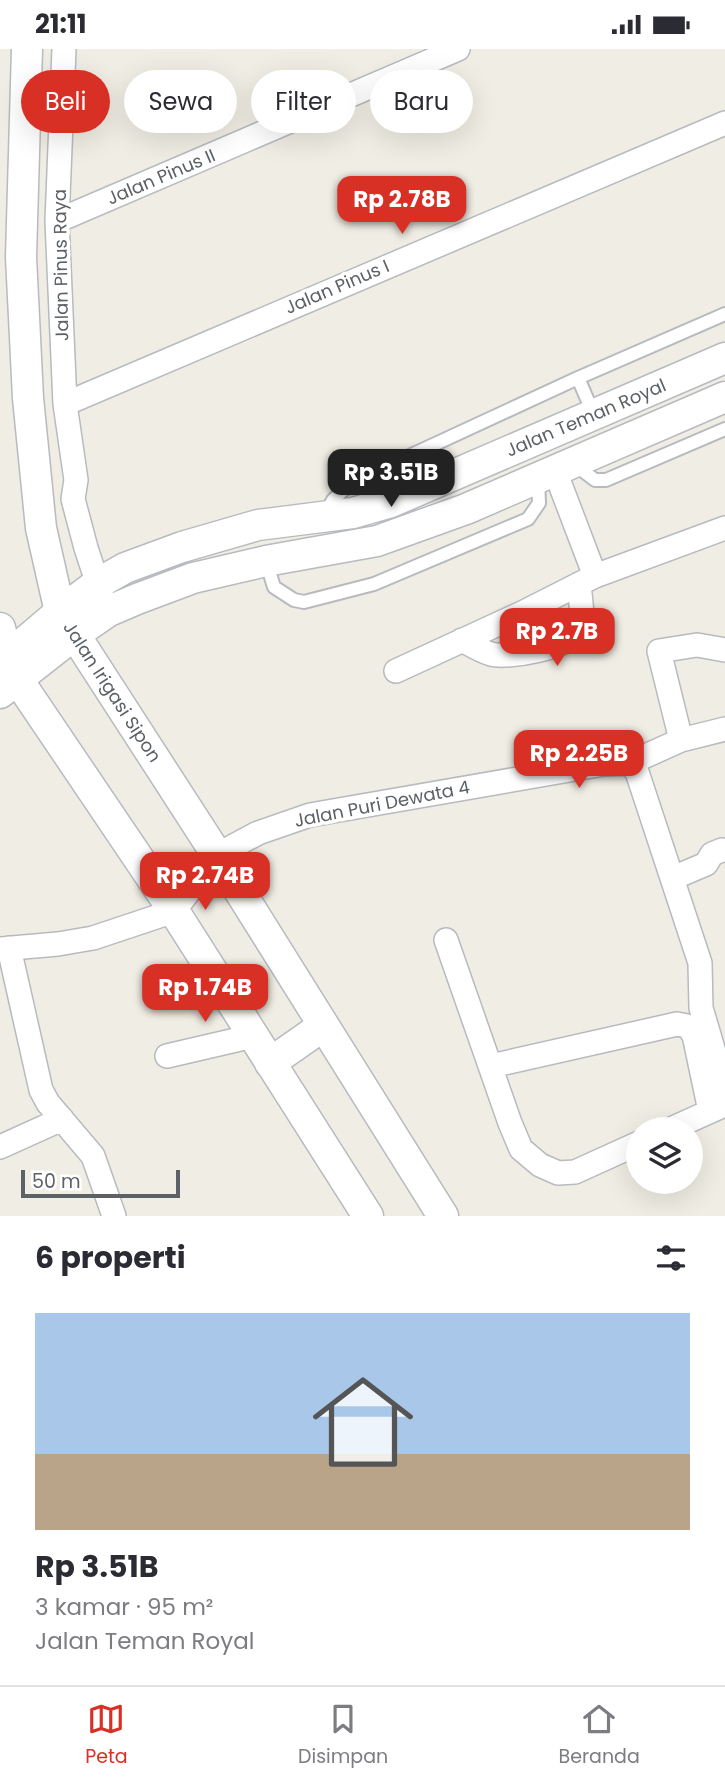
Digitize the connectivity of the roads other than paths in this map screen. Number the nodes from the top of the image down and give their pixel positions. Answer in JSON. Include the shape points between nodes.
{"nodes":[{"id":1,"x":27,"y":49,"type":"edge"},
{"id":2,"x":458,"y":49,"type":"edge"},
{"id":3,"x":70,"y":51,"type":"edge"},
{"id":4,"x":725,"y":123,"type":"edge"},
{"id":5,"x":9,"y":154,"type":"edge"},
{"id":6,"x":57,"y":221,"type":"junction"},
{"id":7,"x":725,"y":314,"type":"edge"},
{"id":8,"x":725,"y":358,"type":"edge"},
{"id":9,"x":578,"y":378,"type":"junction"},
{"id":10,"x":725,"y":397,"type":"edge"},
{"id":11,"x":65,"y":404,"type":"junction"},
{"id":12,"x":594,"y":415,"type":"junction"},
{"id":13,"x":725,"y":429,"type":"edge"},
{"id":14,"x":555,"y":470,"type":"junction"},
{"id":15,"x":325,"y":517,"type":"junction"},
{"id":16,"x":725,"y":528,"type":"edge"},
{"id":17,"x":266,"y":561,"type":"junction"},
{"id":18,"x":104,"y":580,"type":"junction"},
{"id":19,"x":587,"y":580,"type":"junction"},
{"id":20,"x":116,"y":608,"type":"junction"},
{"id":21,"x":65,"y":625,"type":"junction"},
{"id":22,"x":462,"y":640,"type":"junction"},
{"id":23,"x":725,"y":650,"type":"edge"},
{"id":24,"x":9,"y":664,"type":"edge"},
{"id":25,"x":396,"y":671,"type":"dead end"},
{"id":26,"x":725,"y":729,"type":"edge"},
{"id":27,"x":681,"y":740,"type":"junction"},
{"id":28,"x":630,"y":763,"type":"junction"},
{"id":29,"x":722,"y":850,"type":"dead end"},
{"id":30,"x":217,"y":855,"type":"junction"},
{"id":31,"x":673,"y":878,"type":"junction"},
{"id":32,"x":174,"y":911,"type":"junction"},
{"id":33,"x":446,"y":940,"type":"dead end"},
{"id":34,"x":5,"y":948,"type":"edge"},
{"id":35,"x":317,"y":1030,"type":"junction"},
{"id":36,"x":253,"y":1036,"type":"junction"},
{"id":37,"x":167,"y":1056,"type":"dead end"},
{"id":38,"x":274,"y":1059,"type":"junction"},
{"id":39,"x":491,"y":1066,"type":"junction"},
{"id":40,"x":725,"y":1089,"type":"edge"},
{"id":41,"x":717,"y":1108,"type":"edge"},
{"id":42,"x":697,"y":1117,"type":"edge"},
{"id":43,"x":62,"y":1119,"type":"junction"},
{"id":44,"x":0,"y":1147,"type":"edge"},
{"id":45,"x":626,"y":1148,"type":"edge"},
{"id":46,"x":114,"y":1216,"type":"edge"},
{"id":47,"x":368,"y":1216,"type":"edge"},
{"id":48,"x":443,"y":1216,"type":"edge"}],
"edges":[{"from":1,"to":5,"type":"street","name":"Jalan Irigasi Sipon"},
{"from":2,"to":6,"type":"street","name":"Jalan Pinus II"},
{"from":3,"to":6,"type":"street","name":"Jalan Pinus Raya"},
{"from":4,"to":11,"type":"street","name":"Jalan Pinus I"},
{"from":5,"to":21,"type":"street","name":"Jalan Irigasi Sipon","via":[[41,527]]},
{"from":6,"to":11,"type":"street","name":"Jalan Pinus Raya"},
{"from":7,"to":9,"type":"lane"},
{"from":8,"to":12,"type":"street","name":"Jalan Teman Royal"},
{"from":9,"to":12,"type":"lane"},
{"from":9,"to":15,"type":"lane","via":[[351,483],[333,500]]},
{"from":10,"to":14,"type":"street","name":"Jalan Teman Royal"},
{"from":11,"to":18,"type":"street","name":"Jalan Pinus Raya","via":[[74,490]]},
{"from":12,"to":15,"type":"street","name":"Jalan Teman Royal","via":[[391,502]]},
{"from":13,"to":14,"type":"lane","via":[[607,480]]},
{"from":14,"to":17,"type":"street","name":"Jalan Teman Royal","via":[[377,541]]},
{"from":14,"to":17,"type":"lane","via":[[528,519],[374,584],[294,600],[274,587]]},
{"from":14,"to":19,"type":"street"},
{"from":15,"to":18,"type":"street","name":"Jalan Teman Royal","via":[[246,529],[182,547]]},
{"from":16,"to":19,"type":"street"},
{"from":17,"to":20,"type":"street","name":"Jalan Teman Royal","via":[[193,578]]},
{"from":18,"to":20,"type":"street","name":"Jalan Pinus Raya"},
{"from":18,"to":21,"type":"street","name":"Jalan Teman Royal"},
{"from":19,"to":22,"type":"street"},
{"from":19,"to":22,"type":"street","via":[[580,630],[570,641],[514,655],[494,655]]},
{"from":20,"to":21,"type":"street","name":"Jalan Teman Royal"},
{"from":21,"to":24,"type":"street"},
{"from":21,"to":30,"type":"street","name":"Jalan Irigasi Sipon"},
{"from":22,"to":25,"type":"street"},
{"from":23,"to":27,"type":"street","via":[[697,645],[659,651]]},
{"from":24,"to":32,"type":"street"},
{"from":26,"to":27,"type":"street"},
{"from":27,"to":28,"type":"street"},
{"from":28,"to":30,"type":"street","name":"Jalan Puri Dewata 4","via":[[310,815],[258,833]]},
{"from":28,"to":31,"type":"street"},
{"from":29,"to":31,"type":"street","via":[[712,854],[706,865]]},
{"from":30,"to":32,"type":"street"},
{"from":30,"to":35,"type":"street","name":"Jalan Irigasi Sipon"},
{"from":31,"to":40,"type":"street","via":[[699,963],[701,1008]]},
{"from":32,"to":34,"type":"street","via":[[93,938]]},
{"from":32,"to":36,"type":"street"},
{"from":33,"to":39,"type":"street"},
{"from":34,"to":43,"type":"street","via":[[41,1090]]},
{"from":35,"to":38,"type":"street"},
{"from":35,"to":48,"type":"street","name":"Jalan Irigasi Sipon"},
{"from":36,"to":37,"type":"street"},
{"from":36,"to":38,"type":"street"},
{"from":38,"to":47,"type":"street"},
{"from":39,"to":41,"type":"street","via":[[677,1024],[687,1026],[694,1035]]},
{"from":39,"to":45,"type":"street","via":[[521,1149],[540,1165],[568,1173]]},
{"from":41,"to":42,"type":"street"},
{"from":43,"to":44,"type":"street"},
{"from":43,"to":46,"type":"street","via":[[93,1156]]}]}
